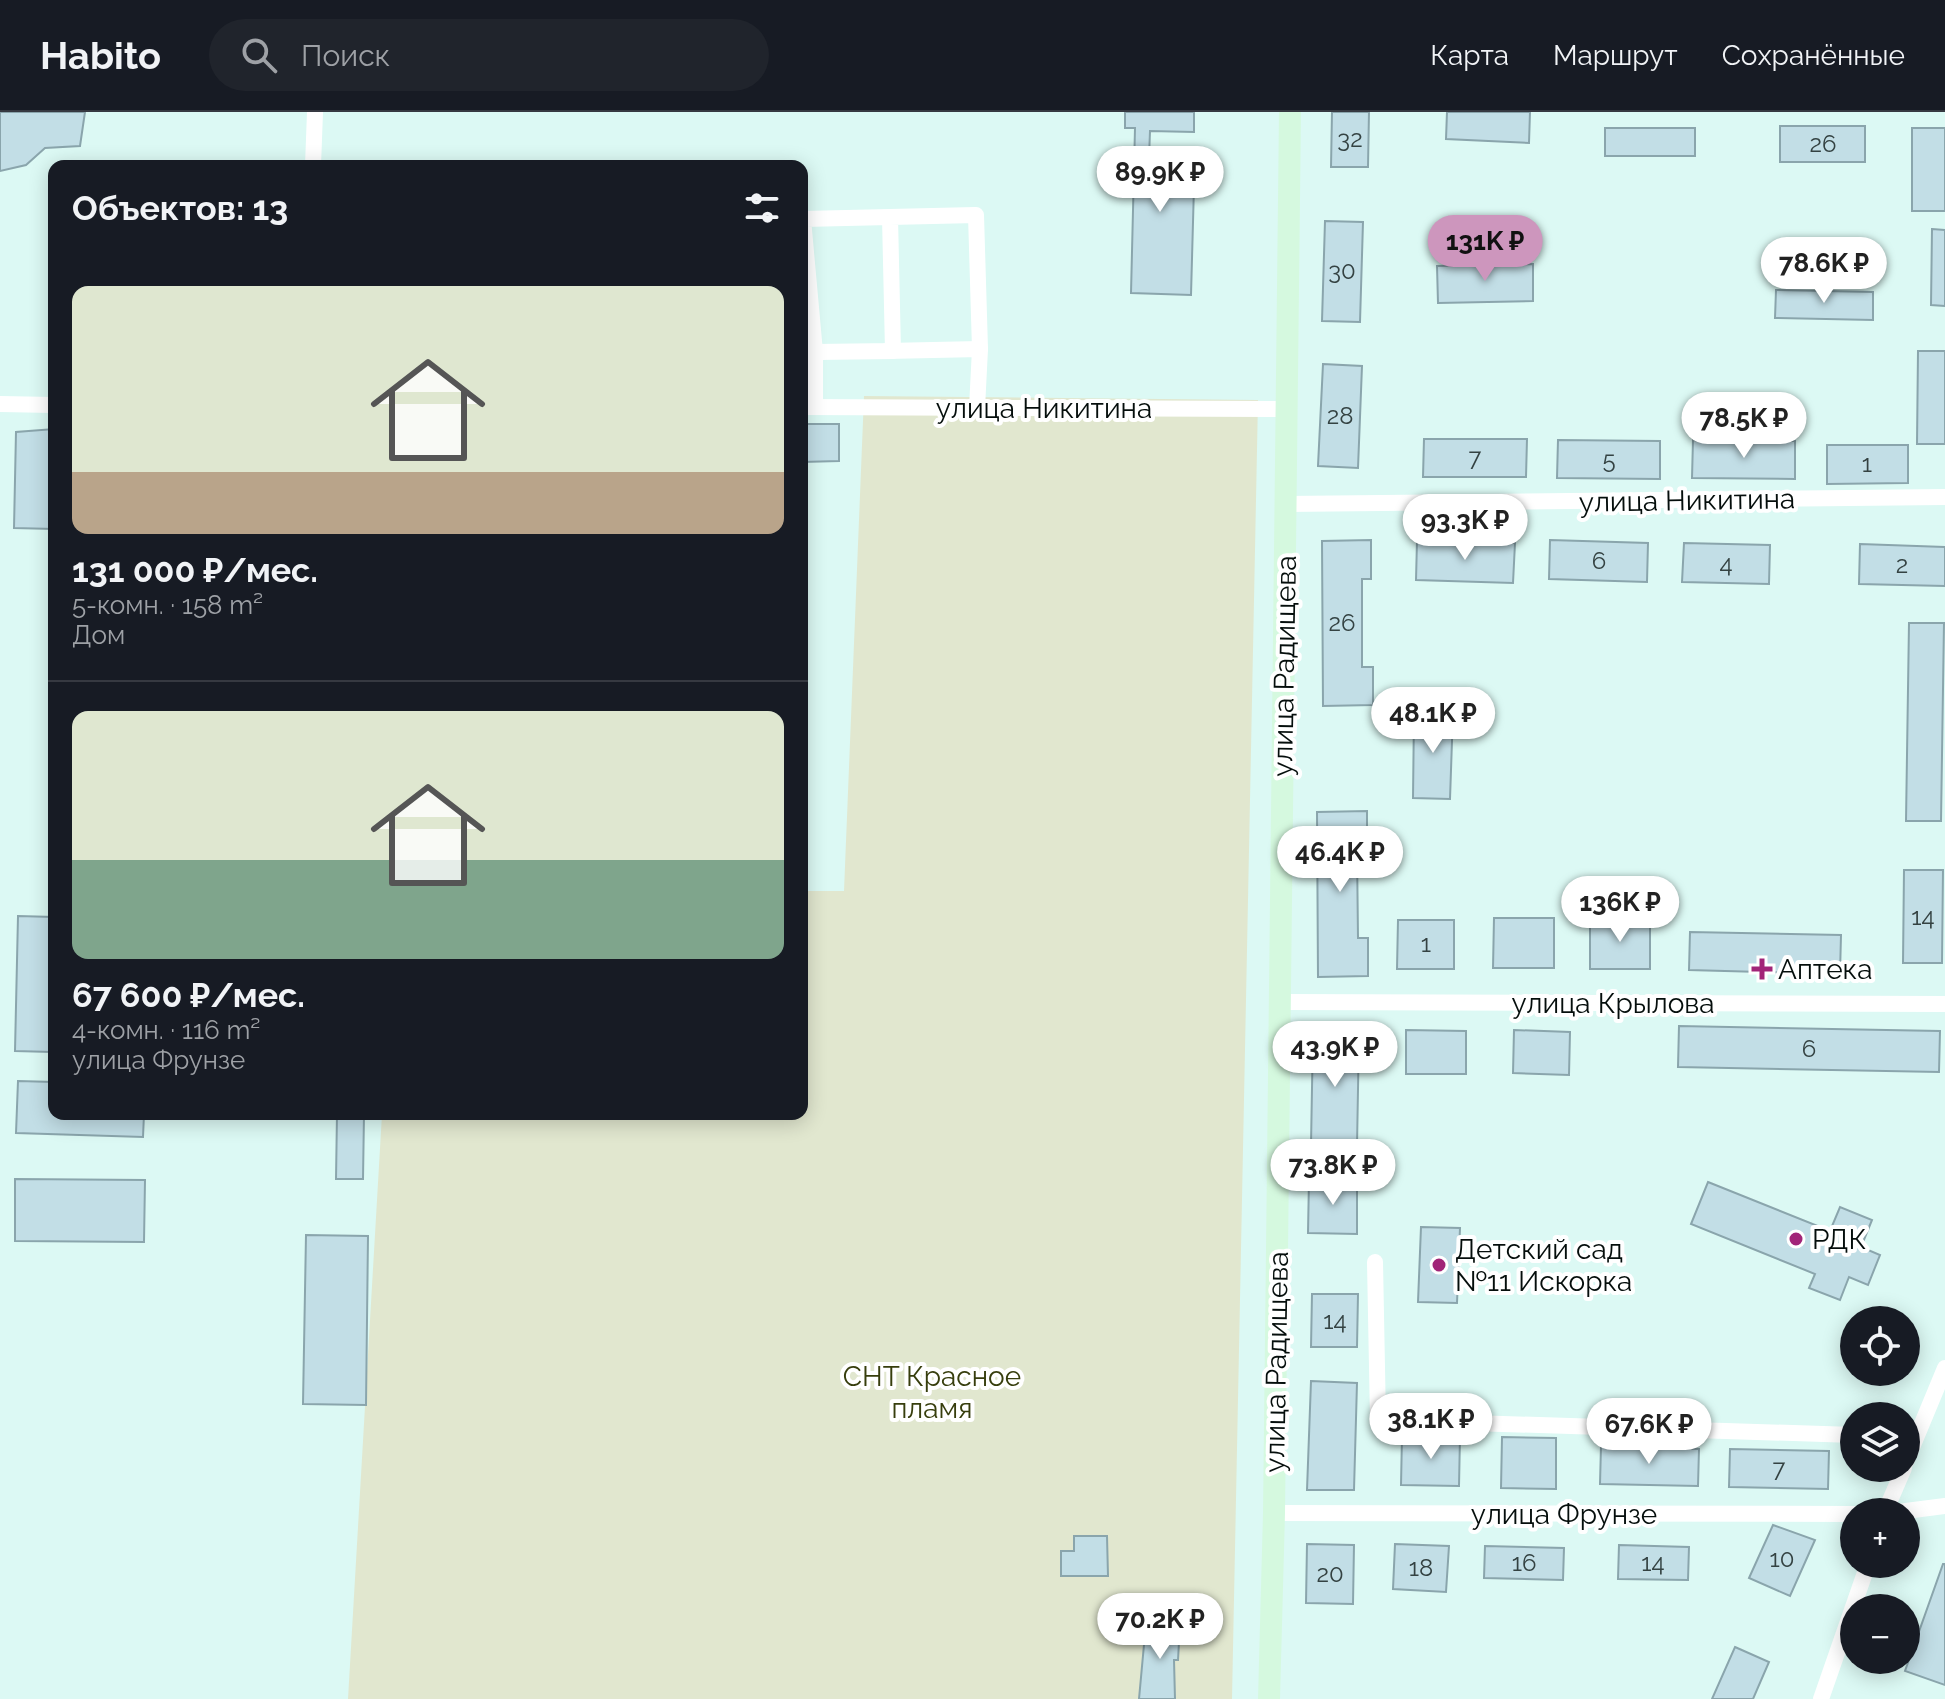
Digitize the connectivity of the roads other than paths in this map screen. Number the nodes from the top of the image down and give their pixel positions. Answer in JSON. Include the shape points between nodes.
{"nodes":[{"id":1,"x":315,"y":112,"type":"edge"},
{"id":2,"x":1290,"y":112,"type":"edge"},
{"id":3,"x":313,"y":160,"type":"edge"},
{"id":4,"x":890,"y":217,"type":"junction"},
{"id":5,"x":808,"y":219,"type":"edge"},
{"id":6,"x":808,"y":274,"type":"edge"},
{"id":7,"x":980,"y":349,"type":"junction"},
{"id":8,"x":893,"y":351,"type":"junction"},
{"id":9,"x":815,"y":352,"type":"junction"},
{"id":10,"x":0,"y":404,"type":"edge"},
{"id":11,"x":48,"y":405,"type":"edge"},
{"id":12,"x":809,"y":407,"type":"edge"},
{"id":13,"x":977,"y":408,"type":"junction"},
{"id":14,"x":1287,"y":409,"type":"junction"},
{"id":15,"x":1945,"y":497,"type":"edge"},
{"id":16,"x":1285,"y":504,"type":"junction"},
{"id":17,"x":1280,"y":1002,"type":"junction"},
{"id":18,"x":1945,"y":1004,"type":"edge"},
{"id":19,"x":1375,"y":1262,"type":"dead end"},
{"id":20,"x":1945,"y":1368,"type":"edge"},
{"id":21,"x":1920,"y":1419,"type":"edge"},
{"id":22,"x":1840,"y":1435,"type":"edge"},
{"id":23,"x":1945,"y":1506,"type":"edge"},
{"id":24,"x":1920,"y":1509,"type":"edge"},
{"id":25,"x":1274,"y":1513,"type":"junction"},
{"id":26,"x":1840,"y":1514,"type":"edge"},
{"id":27,"x":1863,"y":1578,"type":"edge"},
{"id":28,"x":1269,"y":1699,"type":"edge"},
{"id":29,"x":1821,"y":1699,"type":"edge"}],
"edges":[{"from":1,"to":3,"type":"street"},
{"from":2,"to":14,"type":"street","name":"улица Радищева"},
{"from":4,"to":5,"type":"street"},
{"from":4,"to":7,"type":"street","via":[[976,215]]},
{"from":4,"to":8,"type":"street"},
{"from":6,"to":9,"type":"street"},
{"from":7,"to":8,"type":"street"},
{"from":7,"to":13,"type":"street"},
{"from":8,"to":9,"type":"street"},
{"from":9,"to":12,"type":"street"},
{"from":10,"to":11,"type":"street"},
{"from":12,"to":13,"type":"street","name":"улица Никитина"},
{"from":13,"to":14,"type":"street","name":"улица Никитина"},
{"from":14,"to":16,"type":"street","name":"улица Радищева"},
{"from":15,"to":16,"type":"street","name":"улица Никитина"},
{"from":16,"to":17,"type":"street","name":"улица Радищева"},
{"from":17,"to":18,"type":"street","name":"улица Крылова"},
{"from":17,"to":25,"type":"street","name":"улица Радищева"},
{"from":19,"to":22,"type":"street","via":[[1378,1420]]},
{"from":20,"to":21,"type":"street"},
{"from":23,"to":24,"type":"street"},
{"from":25,"to":26,"type":"street","name":"улица Фрунзе"},
{"from":25,"to":28,"type":"street","name":"улица Радищева"},
{"from":27,"to":29,"type":"street"}]}
